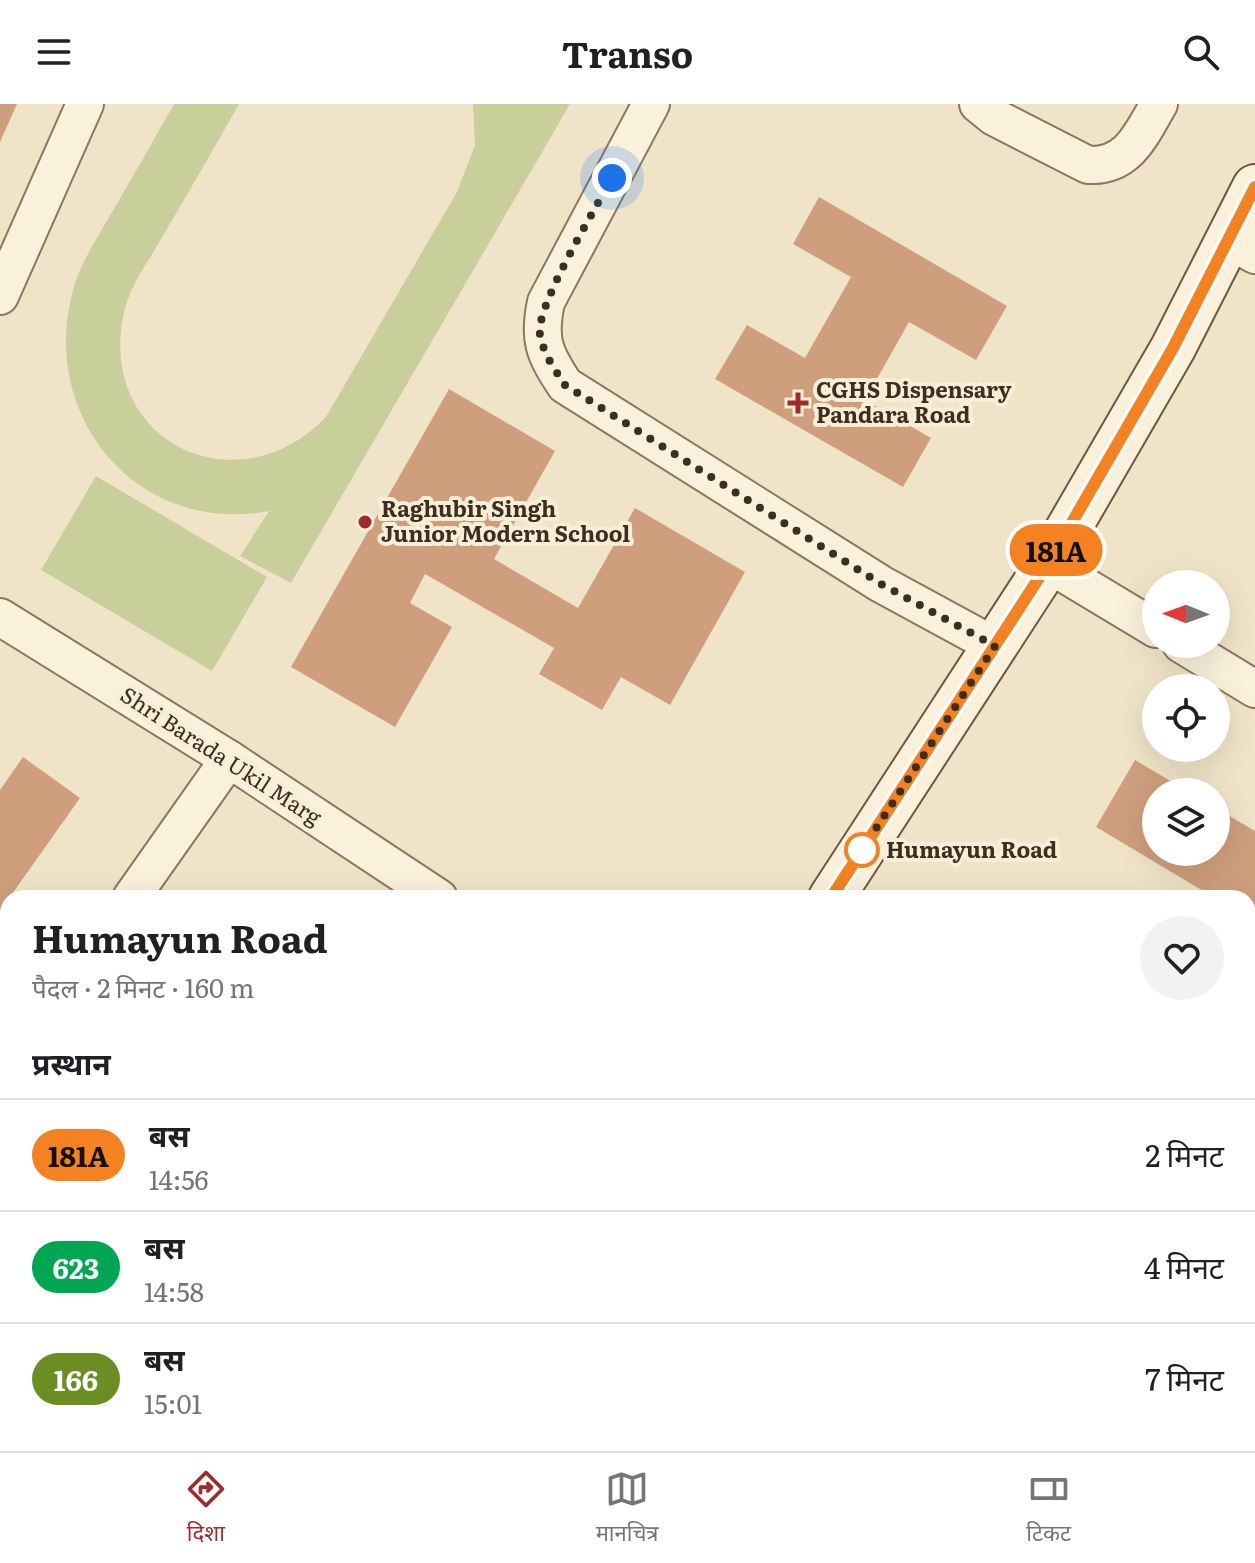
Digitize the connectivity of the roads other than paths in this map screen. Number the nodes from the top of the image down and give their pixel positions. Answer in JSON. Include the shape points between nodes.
{"nodes":[{"id":1,"x":85,"y":104,"type":"edge"},
{"id":2,"x":651,"y":104,"type":"edge"},
{"id":3,"x":978,"y":104,"type":"edge"},
{"id":4,"x":1159,"y":104,"type":"edge"},
{"id":5,"x":1255,"y":187,"type":"edge"},
{"id":6,"x":1240,"y":247,"type":"edge"},
{"id":7,"x":0,"y":296,"type":"edge"},
{"id":8,"x":1048,"y":564,"type":"junction"},
{"id":9,"x":0,"y":617,"type":"edge"},
{"id":10,"x":1142,"y":621,"type":"edge"},
{"id":11,"x":995,"y":646,"type":"junction"},
{"id":12,"x":1204,"y":658,"type":"edge"},
{"id":13,"x":1255,"y":689,"type":"edge"},
{"id":14,"x":229,"y":759,"type":"junction"},
{"id":15,"x":137,"y":890,"type":"edge"},
{"id":16,"x":427,"y":890,"type":"edge"},
{"id":17,"x":836,"y":890,"type":"edge"}],
"edges":[{"from":1,"to":7,"type":"street"},
{"from":2,"to":11,"type":"street","via":[[546,302],[539,333],[551,363],[565,385],[881,584]]},
{"from":3,"to":4,"type":"street","via":[[1088,165],[1103,166],[1130,152]]},
{"from":5,"to":6,"type":"street"},
{"from":6,"to":8,"type":"street","via":[[1173,348]]},
{"from":8,"to":10,"type":"street"},
{"from":8,"to":11,"type":"street"},
{"from":9,"to":14,"type":"street","name":"Shri Barada Ukil Marg"},
{"from":11,"to":17,"type":"street"},
{"from":12,"to":13,"type":"street"},
{"from":14,"to":15,"type":"street"},
{"from":14,"to":16,"type":"street","name":"Shri Barada Ukil Marg"}]}
